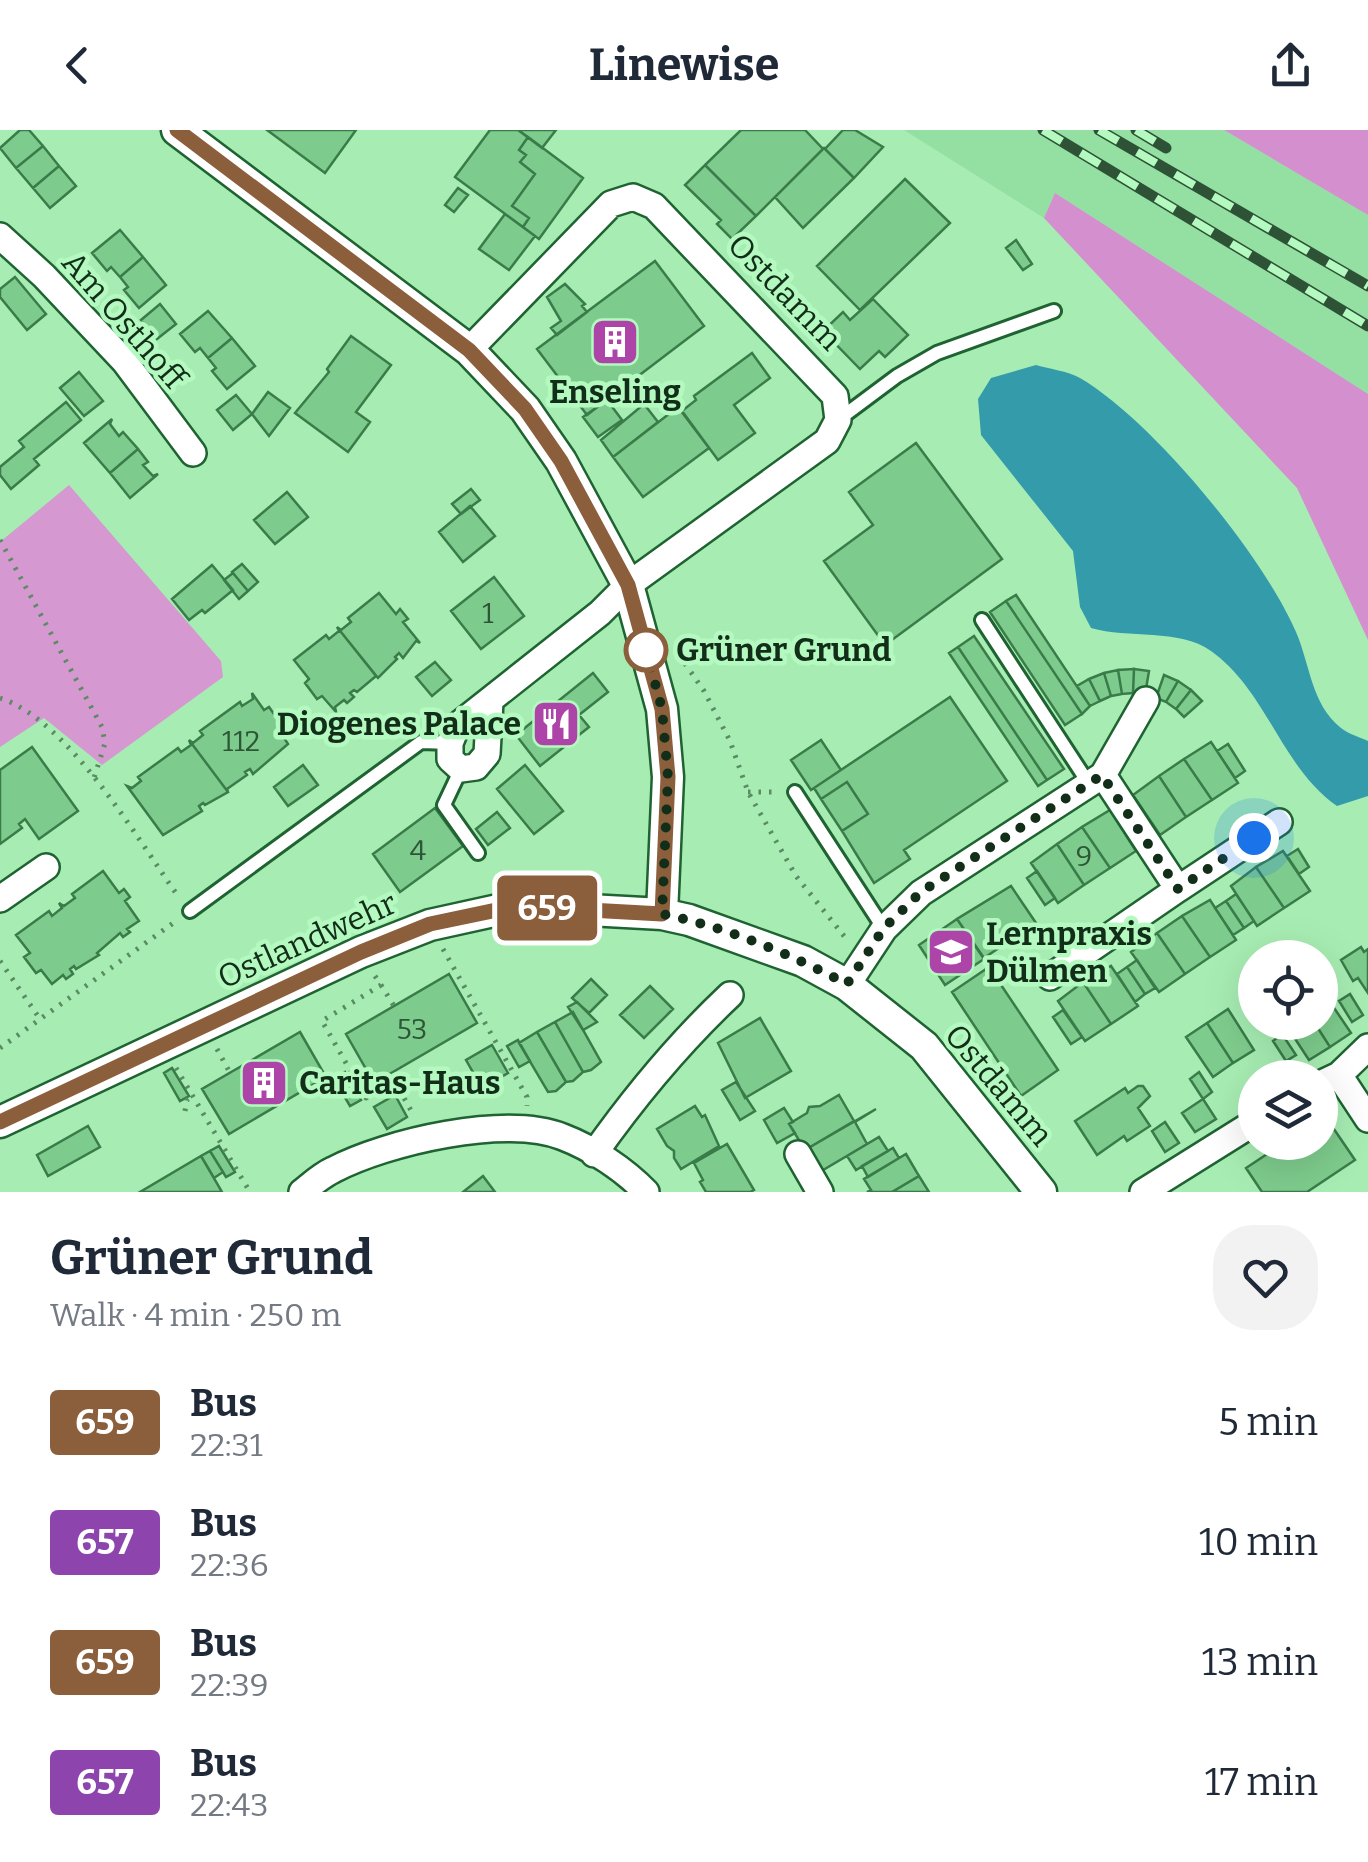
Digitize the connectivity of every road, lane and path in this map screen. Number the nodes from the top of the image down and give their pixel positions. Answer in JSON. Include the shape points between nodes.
{"nodes":[{"id":1,"x":177,"y":130,"type":"edge"},
{"id":2,"x":0,"y":236,"type":"edge"},
{"id":3,"x":1054,"y":311,"type":"dead end"},
{"id":4,"x":469,"y":350,"type":"junction"},
{"id":5,"x":838,"y":420,"type":"junction"},
{"id":6,"x":193,"y":453,"type":"dead end"},
{"id":7,"x":0,"y":540,"type":"edge"},
{"id":8,"x":628,"y":585,"type":"junction"},
{"id":9,"x":982,"y":620,"type":"dead end"},
{"id":10,"x":674,"y":648,"type":"dead end"},
{"id":11,"x":0,"y":698,"type":"edge"},
{"id":12,"x":1146,"y":700,"type":"dead end"},
{"id":13,"x":490,"y":701,"type":"junction"},
{"id":14,"x":450,"y":742,"type":"junction"},
{"id":15,"x":461,"y":769,"type":"junction"},
{"id":16,"x":94,"y":778,"type":"junction"},
{"id":17,"x":1096,"y":779,"type":"junction"},
{"id":18,"x":748,"y":792,"type":"junction"},
{"id":19,"x":795,"y":792,"type":"joint"},
{"id":20,"x":1279,"y":822,"type":"dead end"},
{"id":21,"x":478,"y":852,"type":"dead end"},
{"id":22,"x":46,"y":867,"type":"dead end"},
{"id":23,"x":1178,"y":889,"type":"junction"},
{"id":24,"x":0,"y":899,"type":"edge"},
{"id":25,"x":190,"y":911,"type":"junction"},
{"id":26,"x":662,"y":914,"type":"junction"},
{"id":27,"x":430,"y":924,"type":"junction"},
{"id":28,"x":884,"y":928,"type":"junction"},
{"id":29,"x":361,"y":952,"type":"junction"},
{"id":30,"x":865,"y":956,"type":"junction"},
{"id":31,"x":0,"y":961,"type":"edge"},
{"id":32,"x":1050,"y":977,"type":"dead end"},
{"id":33,"x":847,"y":984,"type":"junction"},
{"id":34,"x":381,"y":985,"type":"junction"},
{"id":35,"x":730,"y":995,"type":"dead end"},
{"id":36,"x":394,"y":1006,"type":"dead end"},
{"id":37,"x":40,"y":1019,"type":"junction"},
{"id":38,"x":161,"y":1044,"type":"junction"},
{"id":39,"x":0,"y":1048,"type":"edge"},
{"id":40,"x":1368,"y":1048,"type":"edge"},
{"id":41,"x":1338,"y":1072,"type":"edge"},
{"id":42,"x":1338,"y":1087,"type":"edge"},
{"id":43,"x":193,"y":1096,"type":"junction"},
{"id":44,"x":185,"y":1111,"type":"dead end"},
{"id":45,"x":1368,"y":1118,"type":"edge"},
{"id":46,"x":0,"y":1122,"type":"edge"},
{"id":47,"x":524,"y":1129,"type":"junction"},
{"id":48,"x":1238,"y":1133,"type":"edge"},
{"id":49,"x":426,"y":1138,"type":"junction"},
{"id":50,"x":594,"y":1154,"type":"junction"},
{"id":51,"x":798,"y":1154,"type":"dead end"},
{"id":52,"x":250,"y":1192,"type":"edge"},
{"id":53,"x":302,"y":1192,"type":"edge"},
{"id":54,"x":646,"y":1192,"type":"edge"},
{"id":55,"x":820,"y":1192,"type":"edge"},
{"id":56,"x":1041,"y":1192,"type":"edge"},
{"id":57,"x":1143,"y":1192,"type":"edge"}],
"edges":[{"from":1,"to":4,"type":"street"},
{"from":2,"to":6,"type":"street","name":"Am Osthoff","via":[[125,362]]},
{"from":3,"to":5,"type":"lane","via":[[937,353]]},
{"from":4,"to":5,"type":"street","name":"Ostdamm","via":[[610,204],[633,196],[654,206],[835,396]]},
{"from":4,"to":8,"type":"street","via":[[525,409],[561,461]]},
{"from":5,"to":8,"type":"street","via":[[827,441]]},
{"from":7,"to":16,"type":"path","via":[[102,727]]},
{"from":8,"to":13,"type":"street"},
{"from":8,"to":26,"type":"street","via":[[662,709],[668,777]]},
{"from":9,"to":17,"type":"lane"},
{"from":10,"to":18,"type":"path","via":[[730,741]]},
{"from":11,"to":16,"type":"path","via":[[74,751]]},
{"from":12,"to":17,"type":"street"},
{"from":13,"to":14,"type":"street","via":[[456,726]]},
{"from":13,"to":15,"type":"street","via":[[487,754]]},
{"from":14,"to":15,"type":"street","via":[[450,759]]},
{"from":14,"to":25,"type":"lane","via":[[420,742]]},
{"from":15,"to":21,"type":"lane","via":[[444,805]]},
{"from":16,"to":25,"type":"path"},
{"from":17,"to":23,"type":"street"},
{"from":17,"to":28,"type":"street","via":[[921,892]]},
{"from":18,"to":19,"type":"path"},
{"from":18,"to":30,"type":"path","via":[[796,876]]},
{"from":19,"to":28,"type":"lane"},
{"from":20,"to":23,"type":"street"},
{"from":22,"to":24,"type":"street"},
{"from":23,"to":32,"type":"street"},
{"from":25,"to":37,"type":"path"},
{"from":26,"to":27,"type":"street","name":"Ostlandwehr","via":[[516,906]]},
{"from":26,"to":33,"type":"street","name":"Ostdamm","via":[[803,961]]},
{"from":27,"to":29,"type":"street","name":"Ostlandwehr"},
{"from":27,"to":47,"type":"path","via":[[528,1097]]},
{"from":28,"to":30,"type":"street"},
{"from":29,"to":34,"type":"path"},
{"from":29,"to":38,"type":"street","name":"Ostlandwehr"},
{"from":30,"to":33,"type":"street"},
{"from":31,"to":37,"type":"path"},
{"from":33,"to":56,"type":"street","name":"Ostdamm","via":[[924,1046]]},
{"from":34,"to":36,"type":"path"},
{"from":34,"to":49,"type":"path","via":[[322,1021],[366,1098],[395,1082]]},
{"from":35,"to":50,"type":"street","via":[[648,1080]]},
{"from":37,"to":39,"type":"path"},
{"from":38,"to":43,"type":"path"},
{"from":38,"to":46,"type":"street","name":"Ostlandwehr"},
{"from":40,"to":41,"type":"street"},
{"from":42,"to":45,"type":"street"},
{"from":43,"to":44,"type":"path"},
{"from":43,"to":52,"type":"path"},
{"from":47,"to":49,"type":"street"},
{"from":47,"to":50,"type":"street","via":[[562,1136]]},
{"from":48,"to":57,"type":"street"},
{"from":49,"to":53,"type":"street","via":[[378,1150]]},
{"from":50,"to":54,"type":"street"},
{"from":51,"to":55,"type":"street"}]}
